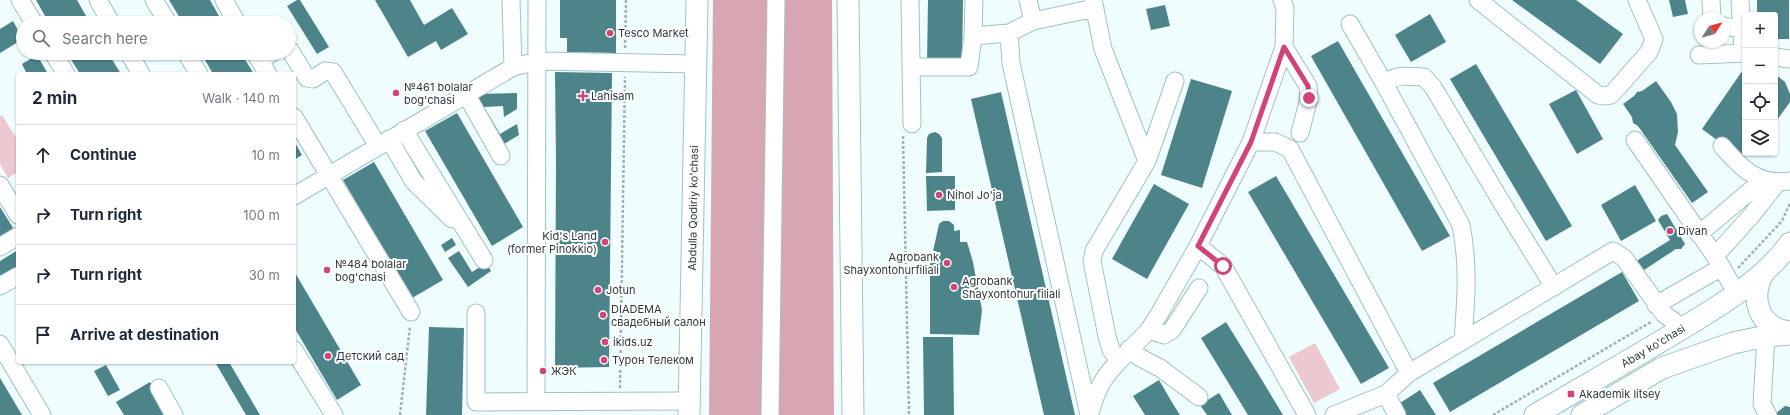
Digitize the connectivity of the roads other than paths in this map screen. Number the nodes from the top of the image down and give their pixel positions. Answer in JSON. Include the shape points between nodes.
{"nodes":[{"id":1,"x":20,"y":0,"type":"edge"},
{"id":2,"x":98,"y":0,"type":"edge"},
{"id":3,"x":154,"y":0,"type":"edge"},
{"id":4,"x":224,"y":0,"type":"edge"},
{"id":5,"x":510,"y":0,"type":"edge"},
{"id":6,"x":537,"y":0,"type":"edge"},
{"id":7,"x":697,"y":0,"type":"edge"},
{"id":8,"x":776,"y":0,"type":"edge"},
{"id":9,"x":848,"y":0,"type":"edge"},
{"id":10,"x":910,"y":0,"type":"edge"},
{"id":11,"x":974,"y":0,"type":"edge"},
{"id":12,"x":1028,"y":0,"type":"edge"},
{"id":13,"x":1282,"y":0,"type":"edge"},
{"id":14,"x":1478,"y":0,"type":"edge"},
{"id":15,"x":1637,"y":0,"type":"edge"},
{"id":16,"x":1712,"y":0,"type":"edge"},
{"id":17,"x":1740,"y":0,"type":"edge"},
{"id":18,"x":1094,"y":4,"type":"edge"},
{"id":19,"x":1712,"y":12,"type":"edge"},
{"id":20,"x":30,"y":16,"type":"edge"},
{"id":21,"x":107,"y":16,"type":"edge"},
{"id":22,"x":164,"y":16,"type":"edge"},
{"id":23,"x":234,"y":16,"type":"edge"},
{"id":24,"x":1033,"y":22,"type":"junction"},
{"id":25,"x":1350,"y":24,"type":"dead end"},
{"id":26,"x":1732,"y":28,"type":"edge"},
{"id":27,"x":1009,"y":33,"type":"junction"},
{"id":28,"x":973,"y":36,"type":"junction"},
{"id":29,"x":1284,"y":47,"type":"junction"},
{"id":30,"x":1742,"y":49,"type":"edge"},
{"id":31,"x":1742,"y":53,"type":"edge"},
{"id":32,"x":1699,"y":55,"type":"dead end"},
{"id":33,"x":1778,"y":57,"type":"edge"},
{"id":34,"x":1790,"y":59,"type":"edge"},
{"id":35,"x":57,"y":60,"type":"edge"},
{"id":36,"x":133,"y":60,"type":"edge"},
{"id":37,"x":190,"y":60,"type":"edge"},
{"id":38,"x":295,"y":60,"type":"edge"},
{"id":39,"x":538,"y":61,"type":"junction"},
{"id":40,"x":696,"y":64,"type":"junction"},
{"id":41,"x":512,"y":67,"type":"junction"},
{"id":42,"x":911,"y":67,"type":"junction"},
{"id":43,"x":65,"y":72,"type":"edge"},
{"id":44,"x":140,"y":72,"type":"edge"},
{"id":45,"x":198,"y":72,"type":"edge"},
{"id":46,"x":1175,"y":81,"type":"dead end"},
{"id":47,"x":1384,"y":83,"type":"junction"},
{"id":48,"x":466,"y":94,"type":"junction"},
{"id":49,"x":296,"y":120,"type":"edge"},
{"id":50,"x":907,"y":127,"type":"road end"},
{"id":51,"x":404,"y":130,"type":"junction"},
{"id":52,"x":1300,"y":133,"type":"dead end"},
{"id":53,"x":1635,"y":140,"type":"dead end"},
{"id":54,"x":383,"y":142,"type":"junction"},
{"id":55,"x":1251,"y":142,"type":"junction"},
{"id":56,"x":1722,"y":146,"type":"dead end"},
{"id":57,"x":501,"y":156,"type":"dead end"},
{"id":58,"x":1147,"y":161,"type":"junction"},
{"id":59,"x":329,"y":176,"type":"junction"},
{"id":60,"x":1777,"y":181,"type":"edge"},
{"id":61,"x":0,"y":185,"type":"edge"},
{"id":62,"x":296,"y":195,"type":"edge"},
{"id":63,"x":16,"y":212,"type":"edge"},
{"id":64,"x":1699,"y":234,"type":"junction"},
{"id":65,"x":16,"y":237,"type":"edge"},
{"id":66,"x":470,"y":237,"type":"junction"},
{"id":67,"x":1790,"y":243,"type":"edge"},
{"id":68,"x":1198,"y":246,"type":"junction"},
{"id":69,"x":0,"y":247,"type":"edge"},
{"id":70,"x":1790,"y":257,"type":"edge"},
{"id":71,"x":484,"y":260,"type":"dead end"},
{"id":72,"x":1719,"y":261,"type":"junction"},
{"id":73,"x":1767,"y":268,"type":"junction"},
{"id":74,"x":16,"y":277,"type":"edge"},
{"id":75,"x":0,"y":286,"type":"edge"},
{"id":76,"x":1554,"y":287,"type":"junction"},
{"id":77,"x":1199,"y":288,"type":"dead end"},
{"id":78,"x":1737,"y":294,"type":"junction"},
{"id":79,"x":1656,"y":305,"type":"junction"},
{"id":80,"x":411,"y":312,"type":"road end"},
{"id":81,"x":476,"y":313,"type":"dead end"},
{"id":82,"x":1683,"y":328,"type":"junction"},
{"id":83,"x":1149,"y":330,"type":"junction"},
{"id":84,"x":1790,"y":333,"type":"edge"},
{"id":85,"x":1766,"y":336,"type":"junction"},
{"id":86,"x":1463,"y":340,"type":"junction"},
{"id":87,"x":0,"y":344,"type":"edge"},
{"id":88,"x":296,"y":353,"type":"edge"},
{"id":89,"x":1124,"y":355,"type":"junction"},
{"id":90,"x":16,"y":363,"type":"edge"},
{"id":91,"x":17,"y":364,"type":"edge"},
{"id":92,"x":1410,"y":373,"type":"junction"},
{"id":93,"x":159,"y":388,"type":"dead end"},
{"id":94,"x":1386,"y":394,"type":"junction"},
{"id":95,"x":1199,"y":397,"type":"dead end"},
{"id":96,"x":536,"y":402,"type":"junction"},
{"id":97,"x":624,"y":406,"type":"edge"},
{"id":98,"x":689,"y":408,"type":"edge"},
{"id":99,"x":1764,"y":412,"type":"edge"},
{"id":100,"x":42,"y":415,"type":"edge"},
{"id":101,"x":174,"y":415,"type":"edge"},
{"id":102,"x":334,"y":415,"type":"edge"},
{"id":103,"x":770,"y":415,"type":"edge"},
{"id":104,"x":853,"y":415,"type":"edge"},
{"id":105,"x":1089,"y":415,"type":"edge"},
{"id":106,"x":1307,"y":415,"type":"edge"},
{"id":107,"x":1334,"y":415,"type":"edge"},
{"id":108,"x":1397,"y":415,"type":"edge"},
{"id":109,"x":1535,"y":415,"type":"edge"},
{"id":110,"x":1582,"y":415,"type":"edge"}],
"edges":[{"from":1,"to":20,"type":"street"},
{"from":2,"to":21,"type":"street"},
{"from":3,"to":22,"type":"street"},
{"from":4,"to":23,"type":"street"},
{"from":5,"to":41,"type":"street"},
{"from":6,"to":39,"type":"street"},
{"from":7,"to":40,"type":"main road","name":"Abdulla Qodiriy ko'chasi"},
{"from":8,"to":103,"type":"street"},
{"from":9,"to":104,"type":"main road"},
{"from":10,"to":42,"type":"street"},
{"from":11,"to":28,"type":"street"},
{"from":12,"to":24,"type":"street"},
{"from":13,"to":29,"type":"street","via":[[1285,8]]},
{"from":14,"to":15,"type":"street","via":[[1598,95],[1604,96],[1611,95],[1649,52],[1654,39]]},
{"from":16,"to":19,"type":"street"},
{"from":17,"to":26,"type":"street"},
{"from":18,"to":24,"type":"street"},
{"from":18,"to":58,"type":"street","via":[[1103,49]]},
{"from":24,"to":27,"type":"street"},
{"from":25,"to":47,"type":"street"},
{"from":26,"to":30,"type":"street"},
{"from":27,"to":28,"type":"street"},
{"from":27,"to":105,"type":"street","via":[[1011,63]]},
{"from":28,"to":42,"type":"street","via":[[970,67]]},
{"from":29,"to":52,"type":"street","via":[[1308,86],[1309,98]]},
{"from":29,"to":55,"type":"street"},
{"from":31,"to":32,"type":"street"},
{"from":33,"to":34,"type":"street"},
{"from":35,"to":43,"type":"street"},
{"from":36,"to":44,"type":"street"},
{"from":37,"to":45,"type":"street"},
{"from":38,"to":54,"type":"street","via":[[307,78],[313,79],[325,71],[333,72]]},
{"from":39,"to":40,"type":"street"},
{"from":39,"to":41,"type":"street"},
{"from":39,"to":96,"type":"street"},
{"from":40,"to":98,"type":"main road","name":"Abdulla Qodiriy ko'chasi"},
{"from":41,"to":48,"type":"street"},
{"from":42,"to":50,"type":"street"},
{"from":46,"to":58,"type":"street"},
{"from":47,"to":76,"type":"street","via":[[1404,76],[1424,77],[1434,87]]},
{"from":47,"to":86,"type":"street","via":[[1461,225],[1466,250],[1467,284]]},
{"from":48,"to":51,"type":"street"},
{"from":48,"to":57,"type":"street"},
{"from":49,"to":59,"type":"street"},
{"from":51,"to":54,"type":"street"},
{"from":51,"to":66,"type":"street"},
{"from":53,"to":64,"type":"street"},
{"from":54,"to":59,"type":"street"},
{"from":54,"to":66,"type":"street","via":[[414,182]]},
{"from":55,"to":68,"type":"street"},
{"from":55,"to":92,"type":"street","via":[[1275,142],[1290,149]]},
{"from":56,"to":60,"type":"street","via":[[1737,163],[1754,176]]},
{"from":58,"to":89,"type":"street","via":[[1094,251],[1092,261],[1111,350]]},
{"from":59,"to":62,"type":"street"},
{"from":59,"to":80,"type":"street"},
{"from":60,"to":64,"type":"street"},
{"from":60,"to":72,"type":"street"},
{"from":61,"to":63,"type":"street"},
{"from":64,"to":72,"type":"street"},
{"from":65,"to":69,"type":"street"},
{"from":66,"to":71,"type":"street"},
{"from":67,"to":73,"type":"main road"},
{"from":68,"to":83,"type":"street"},
{"from":68,"to":106,"type":"street","via":[[1223,266]]},
{"from":70,"to":73,"type":"main road"},
{"from":72,"to":78,"type":"street"},
{"from":72,"to":79,"type":"street"},
{"from":73,"to":78,"type":"main road","name":"Abay ko'chasi"},
{"from":73,"to":84,"type":"main road","via":[[1759,279],[1757,305],[1763,317],[1772,326]]},
{"from":74,"to":75,"type":"street"},
{"from":76,"to":79,"type":"street","via":[[1613,251],[1624,258],[1632,268]]},
{"from":76,"to":86,"type":"street"},
{"from":77,"to":83,"type":"street","via":[[1172,330],[1164,335]]},
{"from":78,"to":82,"type":"main road","name":"Abay ko'chasi"},
{"from":79,"to":82,"type":"street"},
{"from":81,"to":96,"type":"street","via":[[476,402]]},
{"from":82,"to":109,"type":"main road","name":"Abay ko'chasi"},
{"from":83,"to":89,"type":"street"},
{"from":84,"to":85,"type":"main road"},
{"from":85,"to":99,"type":"street"},
{"from":85,"to":110,"type":"main road","via":[[1727,345],[1662,368]]},
{"from":86,"to":92,"type":"street"},
{"from":87,"to":90,"type":"street"},
{"from":88,"to":102,"type":"street"},
{"from":89,"to":95,"type":"street","via":[[1139,357],[1160,368]]},
{"from":89,"to":105,"type":"street","via":[[1108,372],[1096,392]]},
{"from":91,"to":100,"type":"street"},
{"from":92,"to":94,"type":"street"},
{"from":93,"to":101,"type":"street"},
{"from":94,"to":107,"type":"street"},
{"from":94,"to":108,"type":"street"},
{"from":96,"to":97,"type":"street"},
{"from":97,"to":98,"type":"street"}]}
